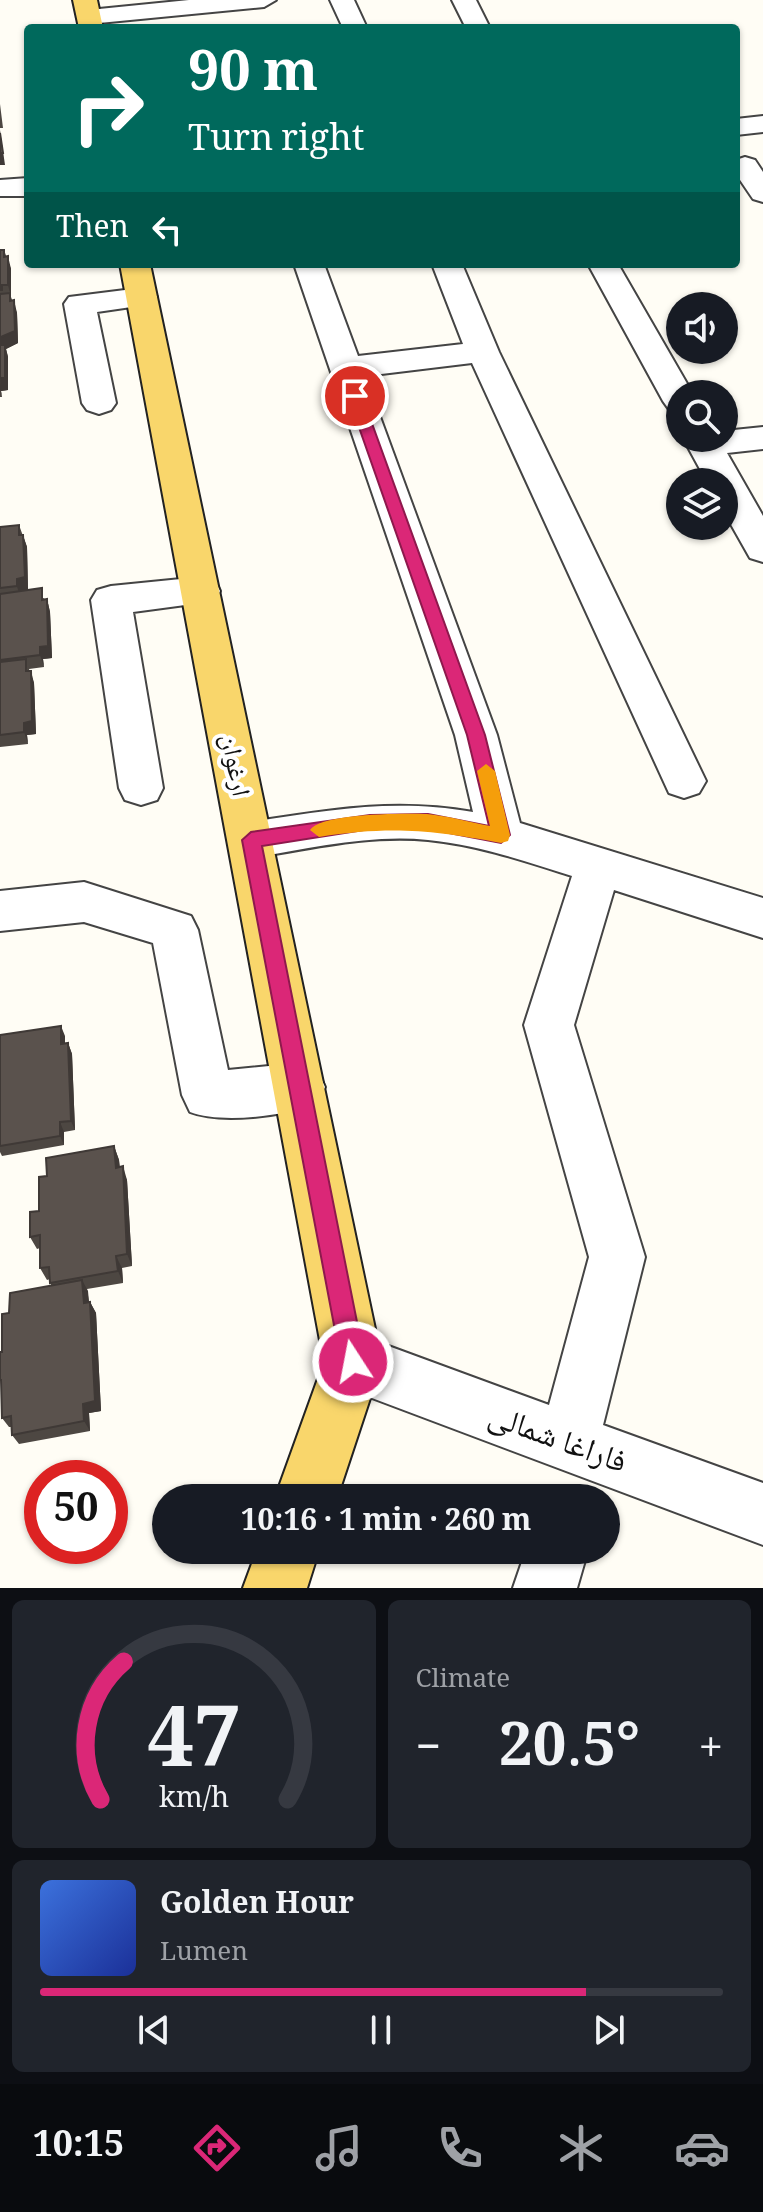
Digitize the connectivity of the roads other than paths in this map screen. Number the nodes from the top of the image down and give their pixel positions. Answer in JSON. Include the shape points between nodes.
{"nodes":[{"id":1,"x":264,"y":0,"type":"edge"},
{"id":2,"x":342,"y":0,"type":"edge"},
{"id":3,"x":464,"y":0,"type":"edge"},
{"id":4,"x":230,"y":1,"type":"edge"},
{"id":5,"x":88,"y":15,"type":"edge"},
{"id":6,"x":237,"y":24,"type":"edge"},
{"id":7,"x":353,"y":24,"type":"edge"},
{"id":8,"x":476,"y":24,"type":"edge"},
{"id":9,"x":763,"y":124,"type":"edge"},
{"id":10,"x":740,"y":127,"type":"edge"},
{"id":11,"x":745,"y":166,"type":"dead end"},
{"id":12,"x":763,"y":193,"type":"edge"},
{"id":13,"x":310,"y":268,"type":"edge"},
{"id":14,"x":449,"y":268,"type":"edge"},
{"id":15,"x":605,"y":268,"type":"edge"},
{"id":16,"x":138,"y":280,"type":"edge"},
{"id":17,"x":483,"y":352,"type":"junction"},
{"id":18,"x":344,"y":368,"type":"junction"},
{"id":19,"x":668,"y":380,"type":"edge"},
{"id":20,"x":99,"y":403,"type":"dead end"},
{"id":21,"x":763,"y":438,"type":"edge"},
{"id":22,"x":738,"y":439,"type":"edge"},
{"id":23,"x":708,"y":452,"type":"edge"},
{"id":24,"x":763,"y":549,"type":"edge"},
{"id":25,"x":201,"y":591,"type":"junction"},
{"id":26,"x":684,"y":781,"type":"dead end"},
{"id":27,"x":141,"y":788,"type":"dead end"},
{"id":28,"x":501,"y":835,"type":"junction"},
{"id":29,"x":251,"y":840,"type":"junction"},
{"id":30,"x":597,"y":868,"type":"junction"},
{"id":31,"x":0,"y":911,"type":"edge"},
{"id":32,"x":763,"y":918,"type":"edge"},
{"id":33,"x":299,"y":1087,"type":"junction"},
{"id":34,"x":353,"y":1362,"type":"junction"},
{"id":35,"x":569,"y":1442,"type":"junction"},
{"id":36,"x":311,"y":1484,"type":"edge"},
{"id":37,"x":763,"y":1514,"type":"edge"},
{"id":38,"x":283,"y":1564,"type":"edge"},
{"id":39,"x":553,"y":1564,"type":"edge"},
{"id":40,"x":275,"y":1588,"type":"edge"},
{"id":41,"x":545,"y":1588,"type":"edge"}],
"edges":[{"from":1,"to":4,"type":"street"},
{"from":2,"to":7,"type":"street"},
{"from":3,"to":8,"type":"street"},
{"from":4,"to":5,"type":"street"},
{"from":4,"to":6,"type":"street"},
{"from":9,"to":10,"type":"street"},
{"from":11,"to":12,"type":"street"},
{"from":13,"to":18,"type":"street"},
{"from":14,"to":17,"type":"street"},
{"from":15,"to":19,"type":"street"},
{"from":16,"to":20,"type":"street","via":[[80,304]]},
{"from":16,"to":25,"type":"main road","name":"ارغوان"},
{"from":17,"to":18,"type":"street"},
{"from":17,"to":26,"type":"street"},
{"from":18,"to":28,"type":"street","via":[[476,735]]},
{"from":21,"to":22,"type":"street"},
{"from":23,"to":24,"type":"street"},
{"from":25,"to":27,"type":"street","via":[[111,600]]},
{"from":25,"to":29,"type":"main road","name":"ارغوان"},
{"from":28,"to":29,"type":"street","via":[[428,822],[370,822]]},
{"from":28,"to":30,"type":"street"},
{"from":29,"to":33,"type":"main road","name":"ارغوان"},
{"from":30,"to":32,"type":"street"},
{"from":30,"to":35,"type":"street","via":[[549,1025],[617,1257]]},
{"from":31,"to":33,"type":"street","via":[[84,902],[174,930],[208,1095]]},
{"from":33,"to":34,"type":"main road","name":"ارغوان"},
{"from":34,"to":35,"type":"street","name":"فاراغا شمالی"},
{"from":34,"to":36,"type":"main road"},
{"from":35,"to":37,"type":"street","name":"فاراغا شمالی"},
{"from":38,"to":40,"type":"main road"},
{"from":39,"to":41,"type":"street"}]}
